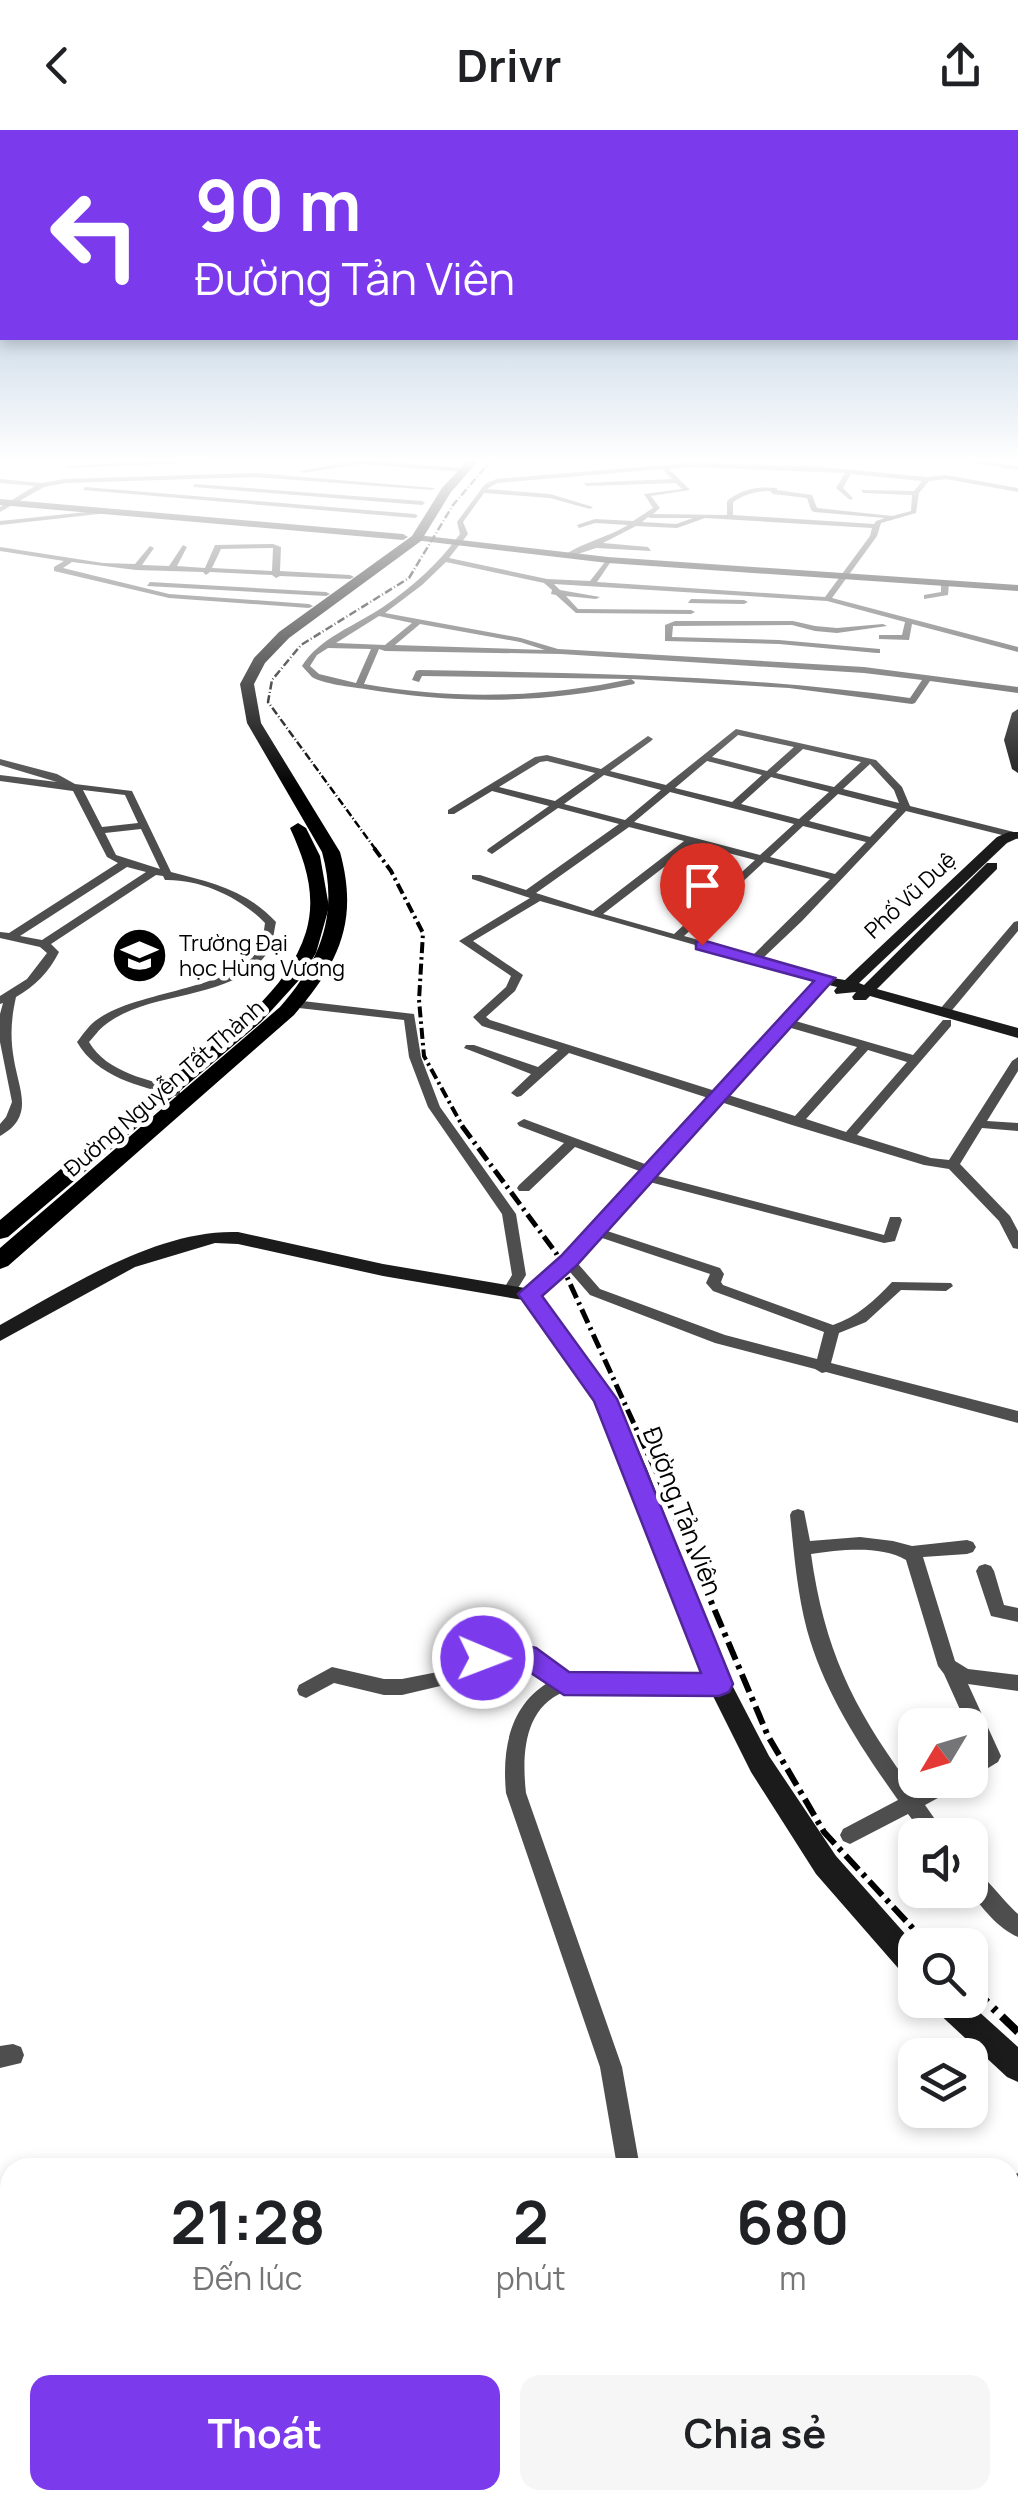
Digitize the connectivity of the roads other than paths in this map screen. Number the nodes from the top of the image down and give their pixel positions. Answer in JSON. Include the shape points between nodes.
{"nodes":[{"id":1,"x":57,"y":569,"type":"edge"},
{"id":2,"x":153,"y":569,"type":"edge"},
{"id":3,"x":208,"y":569,"type":"edge"},
{"id":4,"x":276,"y":569,"type":"edge"},
{"id":5,"x":368,"y":569,"type":"edge"},
{"id":6,"x":434,"y":569,"type":"edge"},
{"id":7,"x":487,"y":569,"type":"edge"},
{"id":8,"x":601,"y":569,"type":"edge"},
{"id":9,"x":741,"y":569,"type":"edge"},
{"id":10,"x":849,"y":569,"type":"edge"},
{"id":11,"x":170,"y":570,"type":"joint"},
{"id":12,"x":206,"y":573,"type":"junction"},
{"id":13,"x":276,"y":576,"type":"junction"},
{"id":14,"x":844,"y":576,"type":"junction"},
{"id":15,"x":356,"y":578,"type":"junction"},
{"id":16,"x":547,"y":581,"type":"junction"},
{"id":17,"x":945,"y":583,"type":"junction"},
{"id":18,"x":124,"y":584,"type":"junction"},
{"id":19,"x":589,"y":585,"type":"junction"},
{"id":20,"x":1018,"y":588,"type":"edge"},
{"id":21,"x":554,"y":592,"type":"junction"},
{"id":22,"x":326,"y":594,"type":"junction"},
{"id":23,"x":580,"y":596,"type":"junction"},
{"id":24,"x":596,"y":597,"type":"dead end"},
{"id":25,"x":927,"y":597,"type":"dead end"},
{"id":26,"x":744,"y":598,"type":"junction"},
{"id":27,"x":827,"y":599,"type":"junction"},
{"id":28,"x":308,"y":606,"type":"junction"},
{"id":29,"x":884,"y":613,"type":"junction"},
{"id":30,"x":379,"y":614,"type":"junction"},
{"id":31,"x":909,"y":619,"type":"junction"},
{"id":32,"x":418,"y":622,"type":"junction"},
{"id":33,"x":746,"y":623,"type":"junction"},
{"id":34,"x":883,"y":632,"type":"junction"},
{"id":35,"x":668,"y":639,"type":"junction"},
{"id":36,"x":326,"y":645,"type":"junction"},
{"id":37,"x":380,"y":649,"type":"junction"},
{"id":38,"x":420,"y":650,"type":"junction"},
{"id":39,"x":1018,"y":650,"type":"edge"},
{"id":40,"x":877,"y":651,"type":"junction"},
{"id":41,"x":557,"y":652,"type":"junction"},
{"id":42,"x":656,"y":657,"type":"junction"},
{"id":43,"x":764,"y":662,"type":"junction"},
{"id":44,"x":866,"y":670,"type":"junction"},
{"id":45,"x":553,"y":674,"type":"junction"},
{"id":46,"x":654,"y":676,"type":"junction"},
{"id":47,"x":928,"y":678,"type":"junction"},
{"id":48,"x":759,"y":684,"type":"junction"},
{"id":49,"x":359,"y":686,"type":"junction"},
{"id":50,"x":1018,"y":690,"type":"edge"},
{"id":51,"x":858,"y":692,"type":"junction"},
{"id":52,"x":1018,"y":713,"type":"edge"},
{"id":53,"x":648,"y":739,"type":"dead end"},
{"id":54,"x":802,"y":746,"type":"junction"},
{"id":55,"x":1015,"y":750,"type":"edge"},
{"id":56,"x":705,"y":758,"type":"junction"},
{"id":57,"x":868,"y":761,"type":"junction"},
{"id":58,"x":0,"y":762,"type":"edge"},
{"id":59,"x":1018,"y":769,"type":"edge"},
{"id":60,"x":602,"y":772,"type":"junction"},
{"id":61,"x":770,"y":774,"type":"junction"},
{"id":62,"x":0,"y":778,"type":"edge"},
{"id":63,"x":492,"y":788,"type":"junction"},
{"id":64,"x":664,"y":788,"type":"junction"},
{"id":65,"x":77,"y":789,"type":"junction"},
{"id":66,"x":837,"y":790,"type":"junction"},
{"id":67,"x":555,"y":805,"type":"junction"},
{"id":68,"x":732,"y":806,"type":"junction"},
{"id":69,"x":905,"y":806,"type":"junction"},
{"id":70,"x":451,"y":812,"type":"dead end"},
{"id":71,"x":802,"y":823,"type":"junction"},
{"id":72,"x":626,"y":824,"type":"junction"},
{"id":73,"x":145,"y":825,"type":"junction"},
{"id":74,"x":98,"y":831,"type":"junction"},
{"id":75,"x":1017,"y":833,"type":"edge"},
{"id":76,"x":872,"y":840,"type":"junction"},
{"id":77,"x":692,"y":841,"type":"junction"},
{"id":78,"x":492,"y":852,"type":"dead end"},
{"id":79,"x":763,"y":860,"type":"junction"},
{"id":80,"x":124,"y":864,"type":"junction"},
{"id":81,"x":152,"y":873,"type":"junction"},
{"id":82,"x":329,"y":875,"type":"junction"},
{"id":83,"x":169,"y":878,"type":"junction"},
{"id":84,"x":476,"y":878,"type":"dead end"},
{"id":85,"x":838,"y":878,"type":"junction"},
{"id":86,"x":532,"y":896,"type":"junction"},
{"id":87,"x":54,"y":910,"type":"junction"},
{"id":88,"x":595,"y":915,"type":"junction"},
{"id":89,"x":81,"y":918,"type":"junction"},
{"id":90,"x":1015,"y":930,"type":"edge"},
{"id":91,"x":6,"y":936,"type":"edge"},
{"id":92,"x":676,"y":938,"type":"junction"},
{"id":93,"x":44,"y":944,"type":"junction"},
{"id":94,"x":754,"y":960,"type":"junction"},
{"id":95,"x":822,"y":982,"type":"junction"},
{"id":96,"x":853,"y":991,"type":"junction"},
{"id":97,"x":5,"y":998,"type":"edge"},
{"id":98,"x":294,"y":1004,"type":"junction"},
{"id":99,"x":946,"y":1018,"type":"junction"},
{"id":100,"x":2,"y":1021,"type":"edge"},
{"id":101,"x":788,"y":1023,"type":"junction"},
{"id":102,"x":1018,"y":1035,"type":"edge"},
{"id":103,"x":866,"y":1045,"type":"junction"},
{"id":104,"x":470,"y":1048,"type":"dead end"},
{"id":105,"x":566,"y":1048,"type":"junction"},
{"id":106,"x":916,"y":1060,"type":"junction"},
{"id":107,"x":1018,"y":1061,"type":"edge"},
{"id":108,"x":539,"y":1072,"type":"junction"},
{"id":109,"x":1003,"y":1084,"type":"junction"},
{"id":110,"x":168,"y":1089,"type":"junction"},
{"id":111,"x":1018,"y":1089,"type":"edge"},
{"id":112,"x":517,"y":1094,"type":"dead end"},
{"id":113,"x":190,"y":1096,"type":"junction"},
{"id":114,"x":718,"y":1096,"type":"junction"},
{"id":115,"x":797,"y":1122,"type":"junction"},
{"id":116,"x":524,"y":1123,"type":"dead end"},
{"id":117,"x":977,"y":1124,"type":"junction"},
{"id":118,"x":1018,"y":1127,"type":"edge"},
{"id":119,"x":0,"y":1132,"type":"edge"},
{"id":120,"x":849,"y":1136,"type":"junction"},
{"id":121,"x":573,"y":1141,"type":"junction"},
{"id":122,"x":953,"y":1165,"type":"junction"},
{"id":123,"x":645,"y":1173,"type":"junction"},
{"id":124,"x":524,"y":1188,"type":"dead end"},
{"id":125,"x":895,"y":1220,"type":"dead end"},
{"id":126,"x":595,"y":1231,"type":"junction"},
{"id":127,"x":0,"y":1232,"type":"edge"},
{"id":128,"x":1018,"y":1245,"type":"edge"},
{"id":129,"x":0,"y":1261,"type":"edge"},
{"id":130,"x":568,"y":1261,"type":"junction"},
{"id":131,"x":946,"y":1286,"type":"dead end"},
{"id":132,"x":520,"y":1292,"type":"junction"},
{"id":133,"x":832,"y":1330,"type":"junction"},
{"id":134,"x":0,"y":1334,"type":"edge"},
{"id":135,"x":822,"y":1368,"type":"junction"},
{"id":136,"x":1018,"y":1416,"type":"edge"},
{"id":137,"x":798,"y":1516,"type":"dead end"},
{"id":138,"x":967,"y":1548,"type":"dead end"},
{"id":139,"x":802,"y":1550,"type":"junction"},
{"id":140,"x":914,"y":1556,"type":"junction"},
{"id":141,"x":985,"y":1570,"type":"dead end"},
{"id":142,"x":1018,"y":1615,"type":"edge"},
{"id":143,"x":953,"y":1672,"type":"junction"},
{"id":144,"x":564,"y":1683,"type":"junction"},
{"id":145,"x":1018,"y":1683,"type":"edge"},
{"id":146,"x":719,"y":1684,"type":"junction"},
{"id":147,"x":306,"y":1690,"type":"dead end"},
{"id":148,"x":969,"y":1708,"type":"edge"},
{"id":149,"x":920,"y":1798,"type":"edge"},
{"id":150,"x":910,"y":1803,"type":"junction"},
{"id":151,"x":922,"y":1818,"type":"edge"},
{"id":152,"x":850,"y":1835,"type":"dead end"},
{"id":153,"x":988,"y":1899,"type":"edge"},
{"id":154,"x":1018,"y":1927,"type":"edge"},
{"id":155,"x":898,"y":1947,"type":"edge"},
{"id":156,"x":965,"y":2018,"type":"edge"},
{"id":157,"x":1018,"y":2066,"type":"edge"},
{"id":158,"x":629,"y":2158,"type":"edge"}],
"edges":[{"from":1,"to":18,"type":"street"},
{"from":2,"to":11,"type":"street"},
{"from":3,"to":12,"type":"street"},
{"from":4,"to":13,"type":"street"},
{"from":5,"to":15,"type":"main road","name":"Đường Nguyễn Tất Thành"},
{"from":6,"to":30,"type":"street"},
{"from":7,"to":16,"type":"street"},
{"from":8,"to":19,"type":"street"},
{"from":9,"to":14,"type":"street"},
{"from":10,"to":14,"type":"street"},
{"from":11,"to":12,"type":"street"},
{"from":12,"to":13,"type":"street"},
{"from":13,"to":15,"type":"street"},
{"from":14,"to":17,"type":"street"},
{"from":14,"to":27,"type":"street"},
{"from":15,"to":22,"type":"main road","name":"Đường Nguyễn Tất Thành"},
{"from":15,"to":82,"type":"main road","name":"Đường Nguyễn Tất Thành","via":[[284,635],[247,684],[254,723],[331,852]]},
{"from":16,"to":19,"type":"street"},
{"from":16,"to":21,"type":"street"},
{"from":17,"to":20,"type":"street"},
{"from":17,"to":25,"type":"street","via":[[944,594]]},
{"from":18,"to":22,"type":"street"},
{"from":18,"to":28,"type":"street","via":[[190,598]]},
{"from":19,"to":23,"type":"street"},
{"from":19,"to":26,"type":"street"},
{"from":21,"to":23,"type":"street"},
{"from":21,"to":26,"type":"street","via":[[579,612]]},
{"from":22,"to":28,"type":"main road","name":"Đường Nguyễn Tất Thành"},
{"from":23,"to":24,"type":"street"},
{"from":26,"to":27,"type":"street"},
{"from":26,"to":33,"type":"street"},
{"from":27,"to":29,"type":"street"},
{"from":28,"to":82,"type":"main road","name":"Đường Nguyễn Tất Thành","via":[[260,642],[231,686],[238,724]]},
{"from":29,"to":31,"type":"street"},
{"from":29,"to":34,"type":"street"},
{"from":30,"to":32,"type":"street"},
{"from":30,"to":36,"type":"street"},
{"from":31,"to":34,"type":"street","via":[[906,638]]},
{"from":31,"to":39,"type":"street"},
{"from":32,"to":37,"type":"street"},
{"from":32,"to":41,"type":"street"},
{"from":33,"to":34,"type":"street"},
{"from":33,"to":35,"type":"street","via":[[672,624]]},
{"from":34,"to":40,"type":"street"},
{"from":35,"to":40,"type":"street"},
{"from":35,"to":42,"type":"street"},
{"from":36,"to":37,"type":"street"},
{"from":36,"to":49,"type":"street","via":[[307,670]]},
{"from":37,"to":38,"type":"street"},
{"from":37,"to":49,"type":"street"},
{"from":38,"to":41,"type":"street"},
{"from":38,"to":45,"type":"street","via":[[418,677]]},
{"from":40,"to":44,"type":"street"},
{"from":41,"to":42,"type":"street"},
{"from":41,"to":45,"type":"street"},
{"from":42,"to":43,"type":"street"},
{"from":42,"to":46,"type":"street"},
{"from":43,"to":44,"type":"street"},
{"from":43,"to":48,"type":"street"},
{"from":44,"to":47,"type":"street"},
{"from":44,"to":51,"type":"street"},
{"from":45,"to":46,"type":"street"},
{"from":46,"to":48,"type":"street"},
{"from":46,"to":49,"type":"street","via":[[522,700],[424,697]]},
{"from":47,"to":50,"type":"street"},
{"from":47,"to":51,"type":"street","via":[[912,701]]},
{"from":48,"to":51,"type":"street"},
{"from":52,"to":55,"type":"street","via":[[1010,735]]},
{"from":53,"to":60,"type":"street"},
{"from":54,"to":56,"type":"street","via":[[739,732]]},
{"from":54,"to":57,"type":"street"},
{"from":54,"to":61,"type":"street"},
{"from":55,"to":59,"type":"street"},
{"from":56,"to":61,"type":"street"},
{"from":56,"to":64,"type":"street"},
{"from":57,"to":66,"type":"street"},
{"from":57,"to":69,"type":"street","via":[[898,787]]},
{"from":58,"to":65,"type":"street"},
{"from":60,"to":63,"type":"street","via":[[544,758]]},
{"from":60,"to":64,"type":"street"},
{"from":60,"to":67,"type":"street"},
{"from":61,"to":66,"type":"street"},
{"from":61,"to":68,"type":"street"},
{"from":62,"to":65,"type":"street"},
{"from":63,"to":67,"type":"street"},
{"from":63,"to":70,"type":"street"},
{"from":64,"to":68,"type":"street"},
{"from":64,"to":72,"type":"street"},
{"from":65,"to":73,"type":"street","via":[[129,794]]},
{"from":65,"to":74,"type":"street"},
{"from":66,"to":69,"type":"street"},
{"from":66,"to":71,"type":"street"},
{"from":67,"to":72,"type":"street"},
{"from":67,"to":78,"type":"street"},
{"from":68,"to":71,"type":"street"},
{"from":69,"to":75,"type":"street"},
{"from":69,"to":76,"type":"street"},
{"from":71,"to":76,"type":"street"},
{"from":71,"to":79,"type":"street"},
{"from":72,"to":77,"type":"street"},
{"from":72,"to":86,"type":"street"},
{"from":73,"to":74,"type":"street"},
{"from":73,"to":83,"type":"street"},
{"from":74,"to":80,"type":"street","via":[[112,857]]},
{"from":75,"to":96,"type":"street","name":"Phố Vũ Duệ"},
{"from":76,"to":85,"type":"street"},
{"from":77,"to":79,"type":"street"},
{"from":77,"to":88,"type":"street"},
{"from":79,"to":85,"type":"street"},
{"from":79,"to":92,"type":"street"},
{"from":80,"to":81,"type":"street"},
{"from":80,"to":87,"type":"street"},
{"from":81,"to":83,"type":"street"},
{"from":81,"to":89,"type":"street"},
{"from":82,"to":98,"type":"main road","name":"Đường Nguyễn Tất Thành","via":[[342,912],[337,936]]},
{"from":82,"to":110,"type":"main road","name":"Đường Nguyễn Tất Thành","via":[[317,933],[288,984]]},
{"from":83,"to":110,"type":"street","via":[[244,898],[271,922],[271,938],[242,970],[121,1012],[87,1034],[87,1053],[98,1062]]},
{"from":84,"to":86,"type":"street"},
{"from":85,"to":94,"type":"street"},
{"from":86,"to":88,"type":"street"},
{"from":86,"to":105,"type":"street","via":[[466,942],[517,975],[481,1020]]},
{"from":87,"to":89,"type":"street"},
{"from":87,"to":91,"type":"street"},
{"from":88,"to":92,"type":"street"},
{"from":89,"to":93,"type":"street"},
{"from":90,"to":99,"type":"street"},
{"from":91,"to":93,"type":"street"},
{"from":92,"to":94,"type":"street"},
{"from":93,"to":97,"type":"street","via":[[53,952],[49,963]]},
{"from":94,"to":95,"type":"street"},
{"from":95,"to":96,"type":"street"},
{"from":95,"to":101,"type":"street"},
{"from":96,"to":99,"type":"street"},
{"from":97,"to":100,"type":"street"},
{"from":98,"to":113,"type":"main road","name":"Đường Nguyễn Tất Thành"},
{"from":98,"to":132,"type":"street","via":[[410,1017],[415,1058],[434,1107],[509,1214]]},
{"from":99,"to":102,"type":"street","via":[[980,1033]]},
{"from":99,"to":106,"type":"street"},
{"from":100,"to":119,"type":"street","via":[[18,1102]]},
{"from":101,"to":103,"type":"street"},
{"from":101,"to":114,"type":"street"},
{"from":103,"to":106,"type":"street"},
{"from":103,"to":115,"type":"street"},
{"from":104,"to":108,"type":"street"},
{"from":105,"to":108,"type":"street"},
{"from":105,"to":114,"type":"street"},
{"from":106,"to":120,"type":"street"},
{"from":107,"to":109,"type":"street"},
{"from":108,"to":112,"type":"street"},
{"from":109,"to":111,"type":"street"},
{"from":109,"to":117,"type":"street"},
{"from":110,"to":113,"type":"street"},
{"from":110,"to":127,"type":"main road","name":"Đường Nguyễn Tất Thành"},
{"from":113,"to":129,"type":"main road","name":"Đường Nguyễn Tất Thành"},
{"from":114,"to":115,"type":"street"},
{"from":114,"to":123,"type":"street"},
{"from":115,"to":120,"type":"street"},
{"from":116,"to":121,"type":"street"},
{"from":117,"to":118,"type":"street"},
{"from":117,"to":122,"type":"street"},
{"from":120,"to":122,"type":"street"},
{"from":121,"to":123,"type":"street"},
{"from":121,"to":124,"type":"street"},
{"from":122,"to":128,"type":"street","via":[[1005,1219]]},
{"from":123,"to":125,"type":"street","via":[[884,1239]]},
{"from":123,"to":126,"type":"street"},
{"from":126,"to":130,"type":"street"},
{"from":126,"to":133,"type":"street","via":[[715,1272],[718,1288]]},
{"from":130,"to":132,"type":"street"},
{"from":130,"to":135,"type":"street","via":[[595,1292],[737,1345]]},
{"from":131,"to":133,"type":"street","via":[[897,1285],[882,1304]]},
{"from":132,"to":134,"type":"street","via":[[214,1237],[128,1263]]},
{"from":132,"to":146,"type":"street","name":"Đường Tản Viên","via":[[605,1399]]},
{"from":133,"to":135,"type":"street"},
{"from":135,"to":136,"type":"street"},
{"from":137,"to":139,"type":"street"},
{"from":138,"to":140,"type":"street"},
{"from":139,"to":140,"type":"street","via":[[816,1544],[898,1546]]},
{"from":139,"to":150,"type":"street","via":[[828,1664]]},
{"from":140,"to":143,"type":"street"},
{"from":141,"to":142,"type":"street","via":[[993,1606]]},
{"from":143,"to":145,"type":"street"},
{"from":143,"to":148,"type":"street"},
{"from":144,"to":146,"type":"street"},
{"from":144,"to":147,"type":"street","via":[[526,1656],[502,1651],[449,1678],[384,1687],[332,1676]]},
{"from":144,"to":158,"type":"street","via":[[530,1706],[516,1734],[516,1792],[611,2067]]},
{"from":146,"to":155,"type":"street","name":"Đường Tản Viên","via":[[802,1832]]},
{"from":149,"to":150,"type":"street"},
{"from":150,"to":151,"type":"street"},
{"from":150,"to":152,"type":"street"},
{"from":153,"to":154,"type":"street"},
{"from":156,"to":157,"type":"street"}]}
